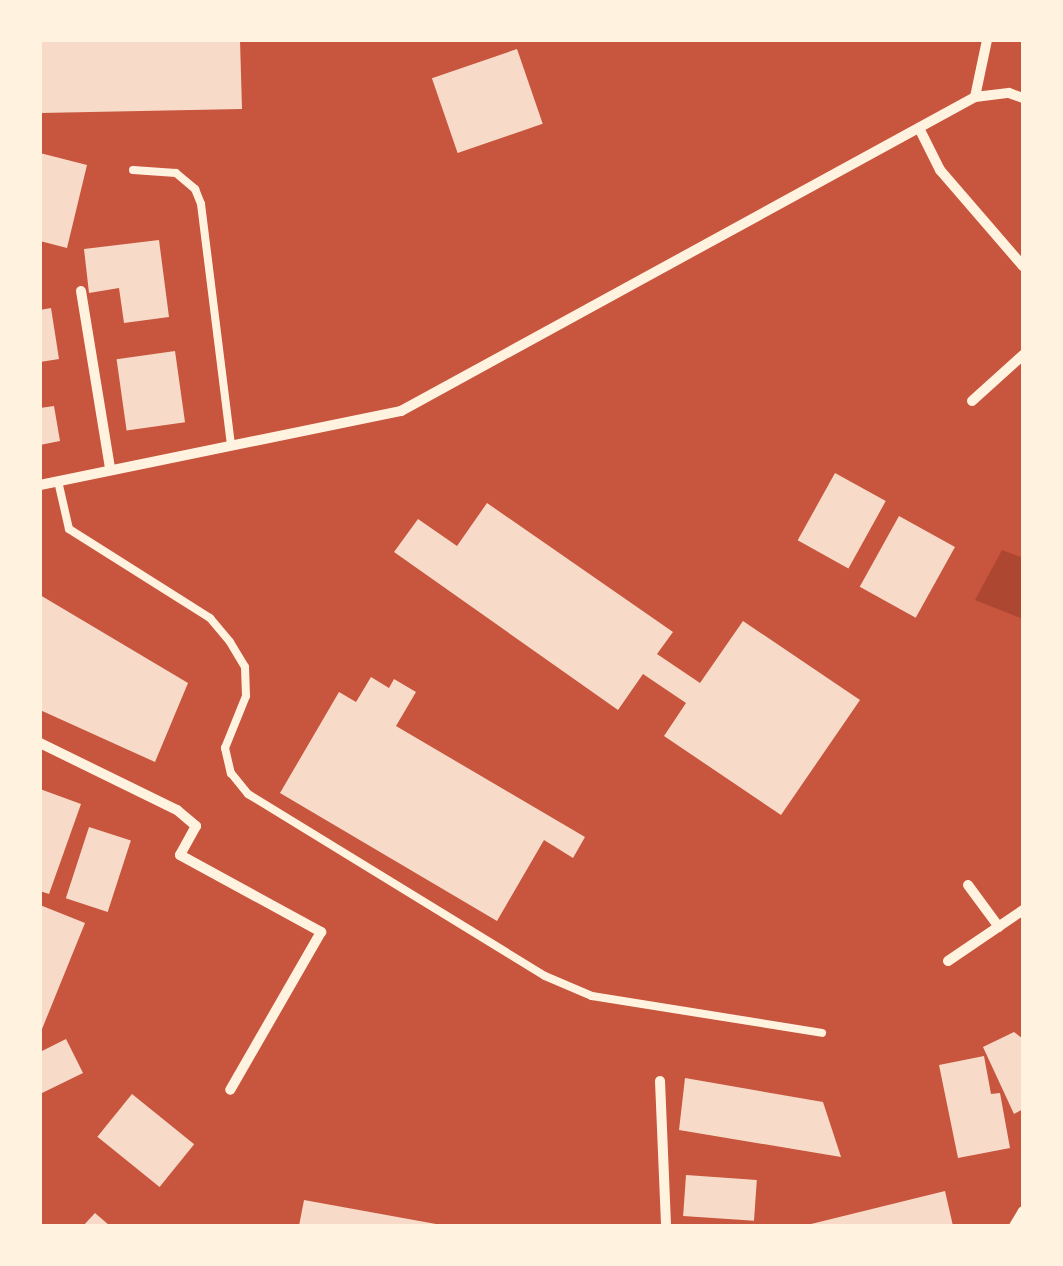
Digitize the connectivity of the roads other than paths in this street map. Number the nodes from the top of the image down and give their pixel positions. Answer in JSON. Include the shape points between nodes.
{"nodes":[{"id":1,"x":988,"y":40,"type":"edge"},
{"id":2,"x":975,"y":97,"type":"junction"},
{"id":3,"x":1023,"y":98,"type":"edge"},
{"id":4,"x":920,"y":130,"type":"junction"},
{"id":5,"x":133,"y":170,"type":"dead end"},
{"id":6,"x":1023,"y":266,"type":"edge"},
{"id":7,"x":81,"y":291,"type":"dead end"},
{"id":8,"x":1023,"y":355,"type":"edge"},
{"id":9,"x":972,"y":400,"type":"dead end"},
{"id":10,"x":230,"y":444,"type":"junction"},
{"id":11,"x":110,"y":468,"type":"junction"},
{"id":12,"x":58,"y":481,"type":"junction"},
{"id":13,"x":40,"y":485,"type":"edge"},
{"id":14,"x":40,"y":743,"type":"edge"},
{"id":15,"x":968,"y":886,"type":"dead end"},
{"id":16,"x":1023,"y":910,"type":"edge"},
{"id":17,"x":999,"y":926,"type":"junction"},
{"id":18,"x":948,"y":961,"type":"dead end"},
{"id":19,"x":822,"y":1033,"type":"dead end"},
{"id":20,"x":660,"y":1082,"type":"dead end"},
{"id":21,"x":230,"y":1090,"type":"dead end"},
{"id":22,"x":1023,"y":1211,"type":"edge"},
{"id":23,"x":666,"y":1226,"type":"edge"},
{"id":24,"x":1014,"y":1226,"type":"edge"}],
"edges":[{"from":1,"to":2,"type":"street"},
{"from":2,"to":3,"type":"street"},
{"from":2,"to":4,"type":"street"},
{"from":4,"to":6,"type":"street","via":[[940,170]]},
{"from":4,"to":10,"type":"street","via":[[400,411]]},
{"from":5,"to":10,"type":"lane","via":[[176,173],[201,204]]},
{"from":7,"to":11,"type":"street"},
{"from":8,"to":9,"type":"street"},
{"from":10,"to":11,"type":"street"},
{"from":11,"to":12,"type":"street"},
{"from":12,"to":13,"type":"street"},
{"from":12,"to":19,"type":"lane","via":[[69,529],[210,618],[230,642],[244,667],[246,696],[225,748],[231,772],[248,794],[545,976],[592,996]]},
{"from":14,"to":21,"type":"street","via":[[177,810],[196,826],[180,855],[321,932]]},
{"from":15,"to":17,"type":"street"},
{"from":16,"to":17,"type":"street"},
{"from":17,"to":18,"type":"street"},
{"from":20,"to":23,"type":"street"},
{"from":22,"to":24,"type":"street"}]}
